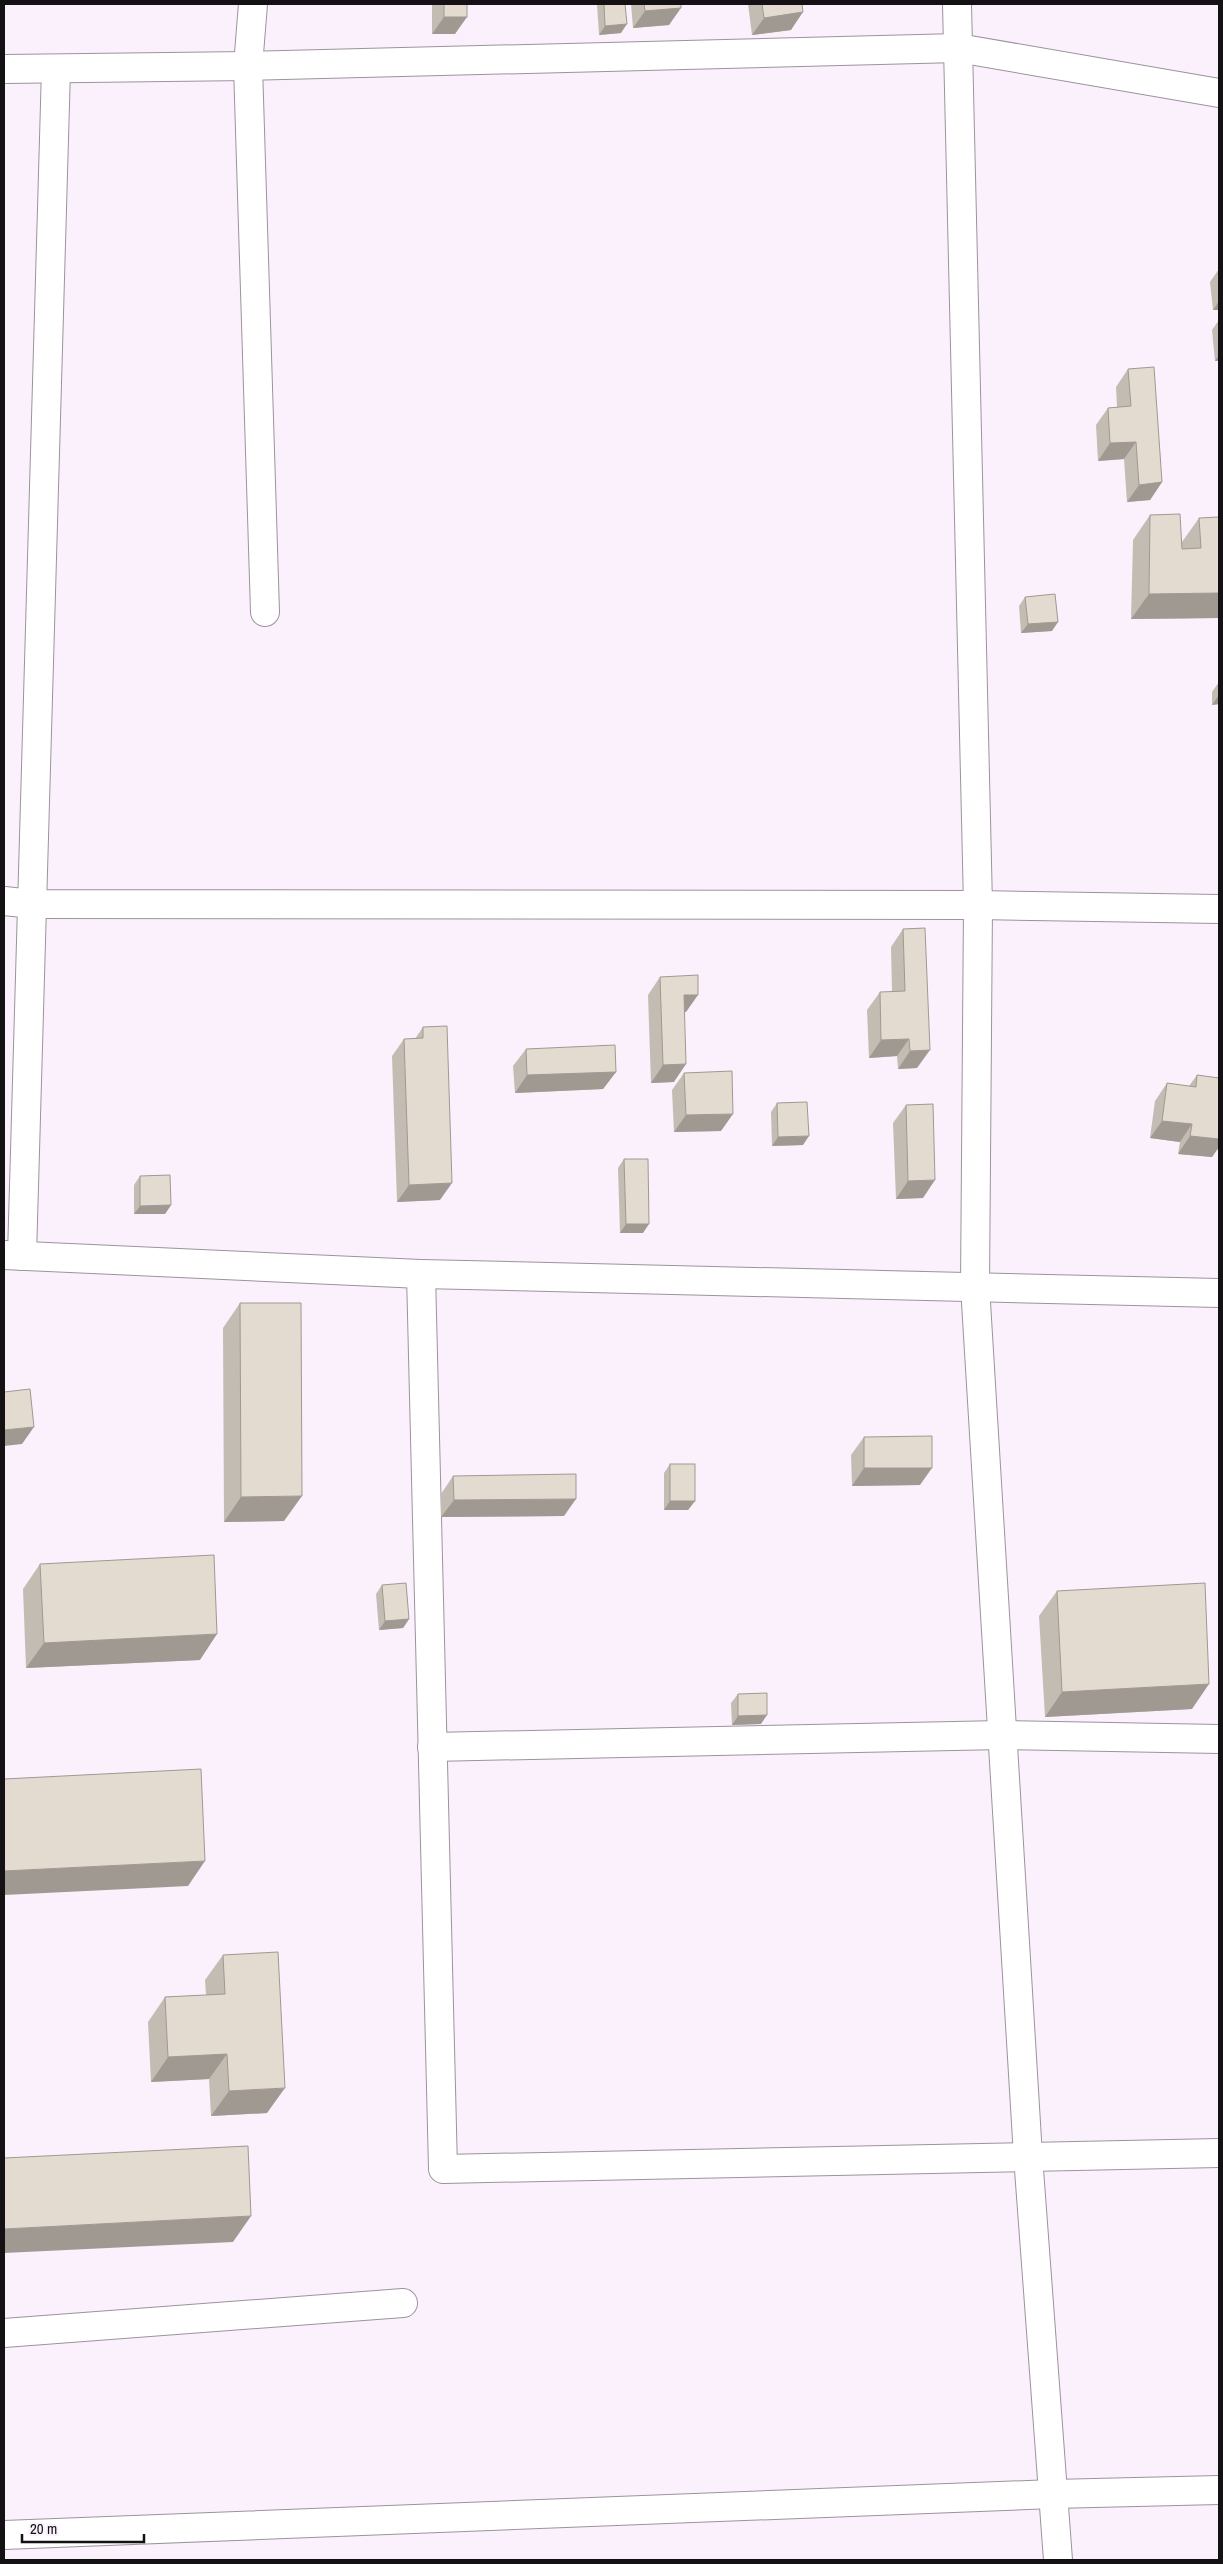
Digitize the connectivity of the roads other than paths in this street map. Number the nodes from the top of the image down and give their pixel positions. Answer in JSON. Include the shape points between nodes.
{"nodes":[{"id":1,"x":253,"y":4,"type":"edge"},
{"id":2,"x":957,"y":4,"type":"edge"},
{"id":3,"x":958,"y":48,"type":"junction"},
{"id":4,"x":248,"y":66,"type":"junction"},
{"id":5,"x":56,"y":68,"type":"junction"},
{"id":6,"x":4,"y":69,"type":"edge"},
{"id":7,"x":1219,"y":93,"type":"edge"},
{"id":8,"x":265,"y":612,"type":"dead end"},
{"id":9,"x":4,"y":901,"type":"edge"},
{"id":10,"x":33,"y":904,"type":"junction"},
{"id":11,"x":978,"y":905,"type":"junction"},
{"id":12,"x":1219,"y":909,"type":"edge"},
{"id":13,"x":13,"y":1256,"type":"edge"},
{"id":14,"x":421,"y":1274,"type":"junction"},
{"id":15,"x":975,"y":1286,"type":"junction"},
{"id":16,"x":1219,"y":1293,"type":"edge"},
{"id":17,"x":1002,"y":1735,"type":"junction"},
{"id":18,"x":1219,"y":1739,"type":"edge"},
{"id":19,"x":432,"y":1747,"type":"junction"},
{"id":20,"x":1219,"y":2153,"type":"edge"},
{"id":21,"x":1028,"y":2156,"type":"junction"},
{"id":22,"x":403,"y":2303,"type":"dead end"},
{"id":23,"x":4,"y":2333,"type":"edge"},
{"id":24,"x":1219,"y":2490,"type":"edge"},
{"id":25,"x":1053,"y":2494,"type":"junction"},
{"id":26,"x":4,"y":2535,"type":"edge"},
{"id":27,"x":1058,"y":2560,"type":"edge"}],
"edges":[{"from":1,"to":4,"type":"street"},
{"from":2,"to":3,"type":"street"},
{"from":3,"to":4,"type":"street"},
{"from":3,"to":7,"type":"street"},
{"from":3,"to":11,"type":"street"},
{"from":4,"to":5,"type":"street"},
{"from":4,"to":8,"type":"street"},
{"from":5,"to":6,"type":"street"},
{"from":5,"to":10,"type":"street"},
{"from":9,"to":10,"type":"street"},
{"from":10,"to":11,"type":"street"},
{"from":10,"to":13,"type":"street"},
{"from":11,"to":12,"type":"street"},
{"from":11,"to":15,"type":"street"},
{"from":13,"to":14,"type":"street"},
{"from":14,"to":15,"type":"street"},
{"from":14,"to":19,"type":"street"},
{"from":15,"to":16,"type":"street"},
{"from":15,"to":17,"type":"street"},
{"from":17,"to":18,"type":"street"},
{"from":17,"to":19,"type":"street"},
{"from":17,"to":21,"type":"street"},
{"from":19,"to":21,"type":"street","via":[[443,2169]]},
{"from":20,"to":21,"type":"street"},
{"from":21,"to":25,"type":"street"},
{"from":22,"to":23,"type":"street"},
{"from":24,"to":25,"type":"street"},
{"from":25,"to":26,"type":"street"},
{"from":25,"to":27,"type":"street"}]}
